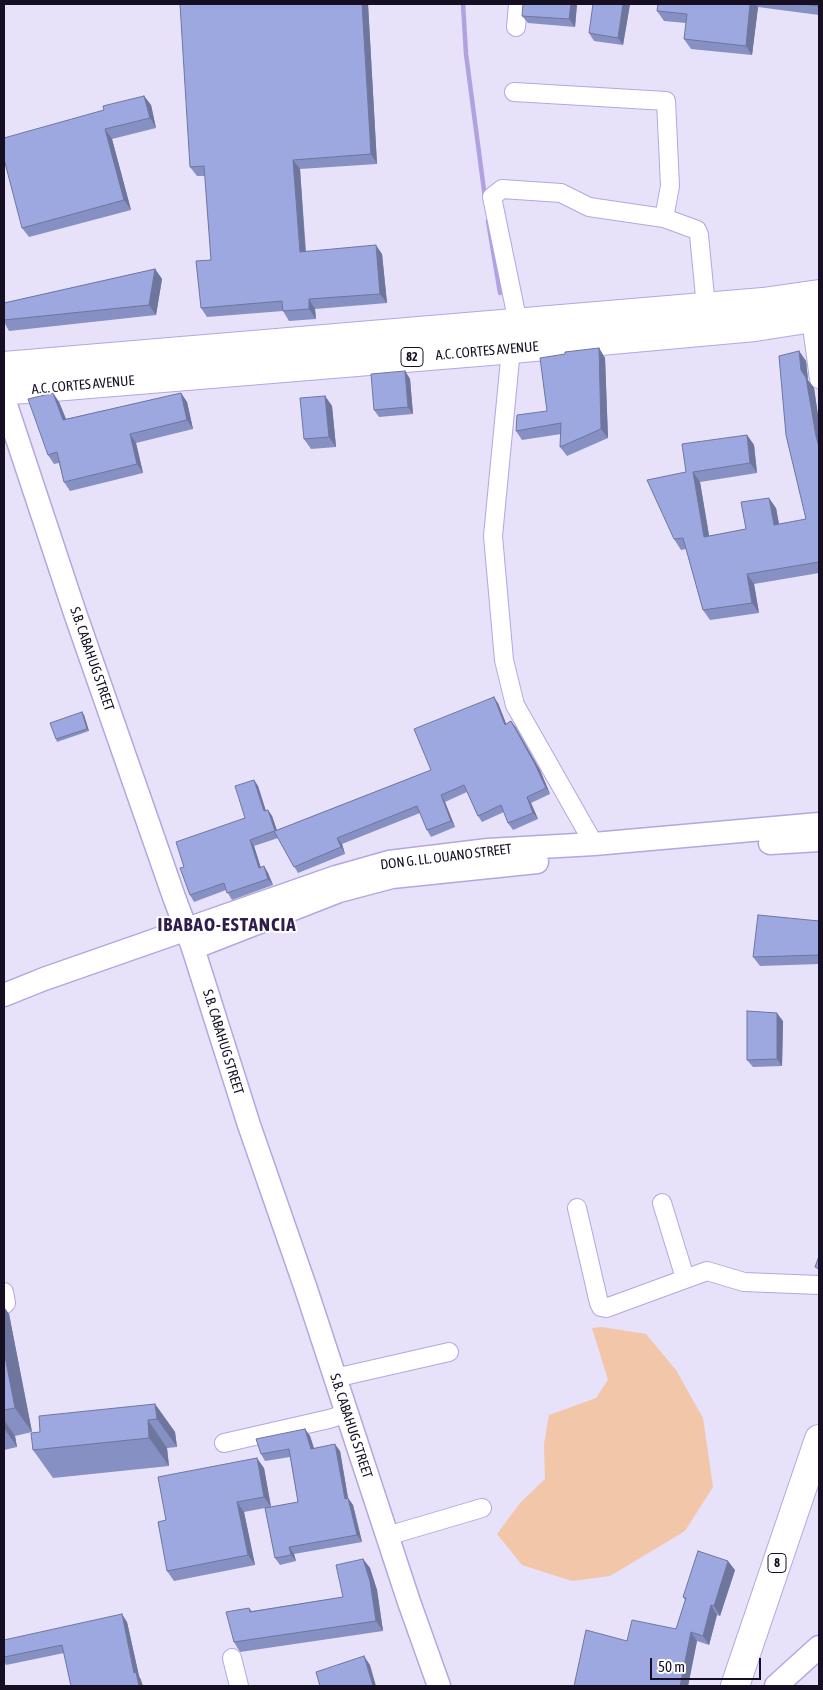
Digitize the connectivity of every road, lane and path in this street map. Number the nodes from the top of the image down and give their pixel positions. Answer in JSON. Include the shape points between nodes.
{"nodes":[{"id":1,"x":518,"y":4,"type":"edge"},
{"id":2,"x":516,"y":28,"type":"dead end"},
{"id":3,"x":514,"y":92,"type":"dead end"},
{"id":4,"x":664,"y":218,"type":"junction"},
{"id":5,"x":706,"y":307,"type":"junction"},
{"id":6,"x":817,"y":310,"type":"edge"},
{"id":7,"x":513,"y":332,"type":"junction"},
{"id":8,"x":225,"y":360,"type":"junction"},
{"id":9,"x":4,"y":366,"type":"edge"},
{"id":10,"x":819,"y":379,"type":"edge"},
{"id":11,"x":4,"y":390,"type":"edge"},
{"id":12,"x":4,"y":399,"type":"edge"},
{"id":13,"x":819,"y":824,"type":"edge"},
{"id":14,"x":722,"y":840,"type":"junction"},
{"id":15,"x":819,"y":840,"type":"edge"},
{"id":16,"x":594,"y":844,"type":"junction"},
{"id":17,"x":525,"y":856,"type":"junction"},
{"id":18,"x":190,"y":939,"type":"junction"},
{"id":19,"x":4,"y":996,"type":"edge"},
{"id":20,"x":662,"y":1203,"type":"dead end"},
{"id":21,"x":577,"y":1208,"type":"dead end"},
{"id":22,"x":685,"y":1278,"type":"junction"},
{"id":23,"x":819,"y":1285,"type":"edge"},
{"id":24,"x":4,"y":1292,"type":"edge"},
{"id":25,"x":4,"y":1305,"type":"edge"},
{"id":26,"x":449,"y":1352,"type":"dead end"},
{"id":27,"x":335,"y":1378,"type":"junction"},
{"id":28,"x":348,"y":1413,"type":"junction"},
{"id":29,"x":819,"y":1439,"type":"edge"},
{"id":30,"x":224,"y":1443,"type":"dead end"},
{"id":31,"x":482,"y":1508,"type":"dead end"},
{"id":32,"x":387,"y":1536,"type":"junction"},
{"id":33,"x":819,"y":1647,"type":"edge"},
{"id":34,"x":232,"y":1658,"type":"dead end"},
{"id":35,"x":239,"y":1686,"type":"edge"},
{"id":36,"x":439,"y":1686,"type":"edge"},
{"id":37,"x":735,"y":1686,"type":"edge"},
{"id":38,"x":776,"y":1686,"type":"edge"}],
"edges":[{"from":1,"to":2,"type":"street"},
{"from":3,"to":4,"type":"street","via":[[666,102],[670,186]]},
{"from":4,"to":5,"type":"street","via":[[697,230]]},
{"from":4,"to":7,"type":"street","via":[[589,207],[561,193],[502,189],[496,192],[492,197]]},
{"from":5,"to":6,"type":"main road","name":"A.C. CORTES AVENUE","number":"82","via":[[763,302]]},
{"from":5,"to":7,"type":"main road","name":"A.C. CORTES AVENUE","number":"82"},
{"from":6,"to":7,"type":"main road","name":"A.C. CORTES AVENUE","number":"82","via":[[755,327]]},
{"from":6,"to":10,"type":"street"},
{"from":7,"to":8,"type":"main road","name":"A.C. CORTES AVENUE","number":"82"},
{"from":7,"to":16,"type":"street","via":[[493,536],[504,660],[515,704]]},
{"from":8,"to":9,"type":"main road","name":"A.C. CORTES AVENUE","number":"82"},
{"from":8,"to":11,"type":"main road","name":"A.C. CORTES AVENUE","number":"82"},
{"from":12,"to":18,"type":"street","name":"S.B. CABAHUG STREET","via":[[75,613]]},
{"from":13,"to":14,"type":"street","name":"DON G. LL. OUANO STREET"},
{"from":14,"to":15,"type":"street","name":"DON G. LL. OUANO STREET"},
{"from":14,"to":16,"type":"street","name":"DON G. LL. OUANO STREET"},
{"from":14,"to":17,"type":"street","name":"DON G. LL. OUANO STREET"},
{"from":16,"to":17,"type":"street","name":"DON G. LL. OUANO STREET"},
{"from":17,"to":18,"type":"street","name":"DON G. LL. OUANO STREET","via":[[337,884]]},
{"from":18,"to":19,"type":"street","name":"DON G. LL. OUANO STREET","via":[[44,979]]},
{"from":18,"to":27,"type":"street","name":"S.B. CABAHUG STREET"},
{"from":20,"to":22,"type":"street"},
{"from":21,"to":22,"type":"street","via":[[601,1307],[606,1308]]},
{"from":22,"to":23,"type":"street","via":[[707,1271],[744,1282]]},
{"from":24,"to":25,"type":"street"},
{"from":26,"to":27,"type":"street"},
{"from":27,"to":28,"type":"street","name":"S.B. CABAHUG STREET"},
{"from":28,"to":30,"type":"street"},
{"from":28,"to":32,"type":"street","name":"S.B. CABAHUG STREET"},
{"from":29,"to":37,"type":"main road","number":"8"},
{"from":31,"to":32,"type":"street"},
{"from":32,"to":36,"type":"street","name":"S.B. CABAHUG STREET"},
{"from":33,"to":38,"type":"street"},
{"from":34,"to":35,"type":"street"}]}
